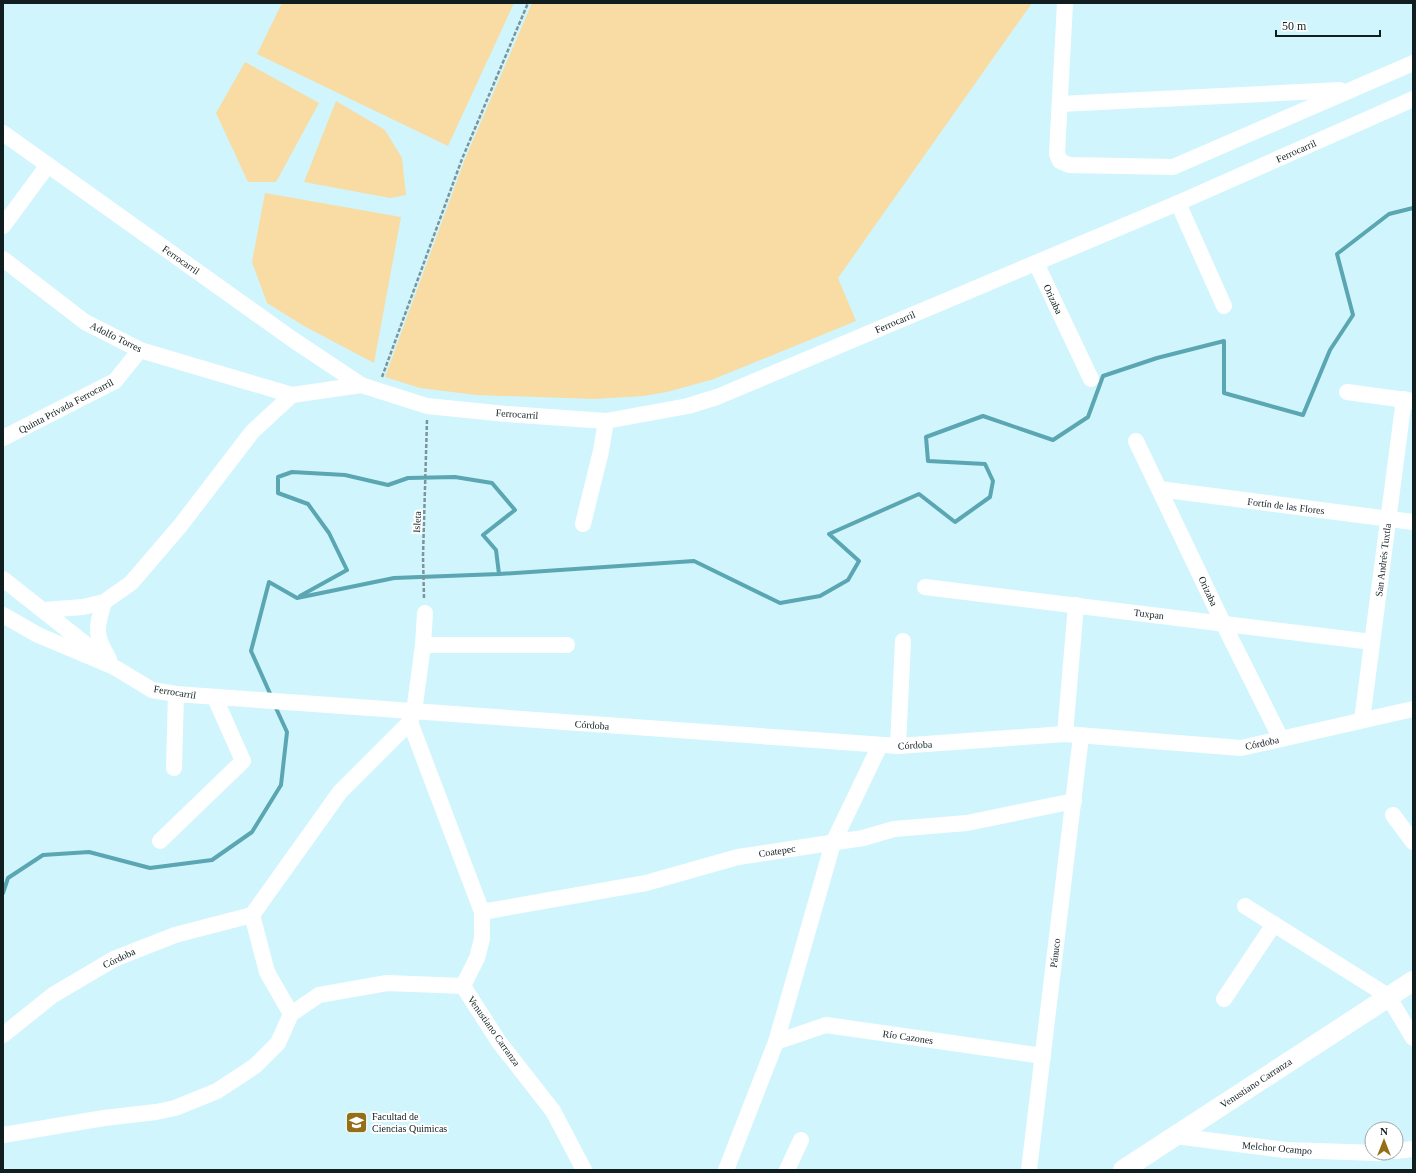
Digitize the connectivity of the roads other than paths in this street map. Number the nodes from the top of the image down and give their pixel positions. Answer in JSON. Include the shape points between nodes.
{"nodes":[{"id":1,"x":1065,"y":3,"type":"edge"},
{"id":2,"x":1413,"y":63,"type":"edge"},
{"id":3,"x":1349,"y":89,"type":"junction"},
{"id":4,"x":1413,"y":99,"type":"edge"},
{"id":5,"x":1060,"y":104,"type":"junction"},
{"id":6,"x":3,"y":133,"type":"edge"},
{"id":7,"x":48,"y":165,"type":"junction"},
{"id":8,"x":1178,"y":203,"type":"junction"},
{"id":9,"x":3,"y":226,"type":"edge"},
{"id":10,"x":3,"y":259,"type":"edge"},
{"id":11,"x":1036,"y":263,"type":"junction"},
{"id":12,"x":1224,"y":306,"type":"dead end"},
{"id":13,"x":140,"y":350,"type":"junction"},
{"id":14,"x":1091,"y":379,"type":"dead end"},
{"id":15,"x":361,"y":385,"type":"junction"},
{"id":16,"x":1347,"y":392,"type":"dead end"},
{"id":17,"x":292,"y":395,"type":"junction"},
{"id":18,"x":1408,"y":400,"type":"edge"},
{"id":19,"x":606,"y":421,"type":"junction"},
{"id":20,"x":3,"y":438,"type":"edge"},
{"id":21,"x":1136,"y":441,"type":"dead end"},
{"id":22,"x":1159,"y":489,"type":"junction"},
{"id":23,"x":1388,"y":519,"type":"junction"},
{"id":24,"x":1413,"y":522,"type":"edge"},
{"id":25,"x":583,"y":524,"type":"dead end"},
{"id":26,"x":3,"y":579,"type":"edge"},
{"id":27,"x":925,"y":587,"type":"dead end"},
{"id":28,"x":104,"y":602,"type":"junction"},
{"id":29,"x":1076,"y":605,"type":"junction"},
{"id":30,"x":44,"y":610,"type":"junction"},
{"id":31,"x":424,"y":613,"type":"road end"},
{"id":32,"x":3,"y":615,"type":"edge"},
{"id":33,"x":1223,"y":623,"type":"junction"},
{"id":34,"x":903,"y":641,"type":"dead end"},
{"id":35,"x":1372,"y":642,"type":"junction"},
{"id":36,"x":567,"y":645,"type":"dead end"},
{"id":37,"x":424,"y":646,"type":"junction"},
{"id":38,"x":114,"y":667,"type":"junction"},
{"id":39,"x":176,"y":694,"type":"junction"},
{"id":40,"x":215,"y":698,"type":"junction"},
{"id":41,"x":322,"y":706,"type":"joint"},
{"id":42,"x":1413,"y":709,"type":"edge"},
{"id":43,"x":412,"y":717,"type":"junction"},
{"id":44,"x":1362,"y":720,"type":"junction"},
{"id":45,"x":1073,"y":735,"type":"junction"},
{"id":46,"x":1282,"y":739,"type":"junction"},
{"id":47,"x":880,"y":745,"type":"junction"},
{"id":48,"x":898,"y":746,"type":"junction"},
{"id":49,"x":174,"y":768,"type":"dead end"},
{"id":50,"x":1074,"y":801,"type":"junction"},
{"id":51,"x":1393,"y":815,"type":"dead end"},
{"id":52,"x":160,"y":841,"type":"dead end"},
{"id":53,"x":1413,"y":842,"type":"edge"},
{"id":54,"x":833,"y":843,"type":"junction"},
{"id":55,"x":1245,"y":906,"type":"dead end"},
{"id":56,"x":482,"y":912,"type":"junction"},
{"id":57,"x":252,"y":915,"type":"junction"},
{"id":58,"x":1274,"y":924,"type":"junction"},
{"id":59,"x":1413,"y":981,"type":"edge"},
{"id":60,"x":463,"y":986,"type":"junction"},
{"id":61,"x":1388,"y":996,"type":"junction"},
{"id":62,"x":1224,"y":999,"type":"dead end"},
{"id":63,"x":291,"y":1014,"type":"junction"},
{"id":64,"x":3,"y":1035,"type":"edge"},
{"id":65,"x":1413,"y":1038,"type":"edge"},
{"id":66,"x":776,"y":1042,"type":"junction"},
{"id":67,"x":1043,"y":1056,"type":"junction"},
{"id":68,"x":3,"y":1135,"type":"edge"},
{"id":69,"x":1175,"y":1136,"type":"junction"},
{"id":70,"x":801,"y":1140,"type":"dead end"},
{"id":71,"x":1364,"y":1153,"type":"edge"},
{"id":72,"x":1128,"y":1169,"type":"edge"},
{"id":73,"x":584,"y":1170,"type":"edge"},
{"id":74,"x":726,"y":1170,"type":"edge"},
{"id":75,"x":787,"y":1170,"type":"edge"},
{"id":76,"x":1029,"y":1170,"type":"edge"}],
"edges":[{"from":1,"to":5,"type":"street"},
{"from":2,"to":3,"type":"street"},
{"from":3,"to":5,"type":"street"},
{"from":3,"to":5,"type":"street","via":[[1173,167],[1068,165],[1060,162],[1057,154]]},
{"from":4,"to":8,"type":"street","name":"Ferrocarril"},
{"from":6,"to":7,"type":"street","name":"Ferrocarril"},
{"from":7,"to":9,"type":"street"},
{"from":7,"to":15,"type":"street","name":"Ferrocarril"},
{"from":8,"to":11,"type":"street","name":"Ferrocarril"},
{"from":8,"to":12,"type":"street"},
{"from":10,"to":13,"type":"street","name":"Adolfo Torres","via":[[85,322]]},
{"from":11,"to":14,"type":"street","name":"Orizaba"},
{"from":11,"to":19,"type":"street","name":"Ferrocarril","via":[[717,397],[688,406]]},
{"from":13,"to":17,"type":"street","name":"Adolfo Torres"},
{"from":13,"to":20,"type":"street","name":"Quinta Privada Ferrocarril","via":[[115,381]]},
{"from":15,"to":17,"type":"street","name":"Ferrocarril"},
{"from":15,"to":19,"type":"street","name":"Ferrocarril","via":[[427,406]]},
{"from":16,"to":18,"type":"street"},
{"from":17,"to":28,"type":"street","via":[[252,432],[180,526],[131,583]]},
{"from":18,"to":23,"type":"street","name":"San Andrés Tuxtla"},
{"from":19,"to":25,"type":"street"},
{"from":21,"to":22,"type":"street","name":"Orizaba"},
{"from":22,"to":23,"type":"street","name":"Fortín de las Flores"},
{"from":22,"to":33,"type":"street","name":"Orizaba"},
{"from":23,"to":24,"type":"street","name":"Fortín de las Flores"},
{"from":23,"to":35,"type":"street","name":"San Andrés Tuxtla"},
{"from":26,"to":30,"type":"street","name":"Ferrocarril"},
{"from":27,"to":29,"type":"street","name":"Tuxpan"},
{"from":28,"to":30,"type":"street","via":[[76,608]]},
{"from":28,"to":38,"type":"street","name":"Ferrocarril","via":[[97,626],[99,643]]},
{"from":29,"to":33,"type":"street","name":"Tuxpan"},
{"from":29,"to":45,"type":"street","name":"Pánuco"},
{"from":30,"to":38,"type":"street","name":"Ferrocarril"},
{"from":31,"to":37,"type":"street"},
{"from":32,"to":38,"type":"street","name":"Ferrocarril","via":[[38,635]]},
{"from":33,"to":35,"type":"street","name":"Tuxpan"},
{"from":33,"to":46,"type":"street","name":"Orizaba"},
{"from":34,"to":48,"type":"street"},
{"from":35,"to":44,"type":"street","name":"San Andrés Tuxtla"},
{"from":36,"to":37,"type":"street"},
{"from":37,"to":43,"type":"street"},
{"from":38,"to":39,"type":"street","name":"Ferrocarril","via":[[152,690]]},
{"from":39,"to":40,"type":"street","name":"Ferrocarril"},
{"from":39,"to":49,"type":"street"},
{"from":40,"to":41,"type":"street","name":"Ferrocarril"},
{"from":40,"to":52,"type":"street","via":[[243,761]]},
{"from":41,"to":43,"type":"street","name":"Córdoba"},
{"from":42,"to":44,"type":"street","name":"Córdoba"},
{"from":43,"to":47,"type":"street","name":"Córdoba"},
{"from":43,"to":56,"type":"street","name":"Venustiano Carranza"},
{"from":43,"to":57,"type":"street","via":[[340,792]]},
{"from":44,"to":46,"type":"street","name":"Córdoba"},
{"from":45,"to":46,"type":"street","name":"Córdoba","via":[[1241,748]]},
{"from":45,"to":48,"type":"street","name":"Córdoba"},
{"from":45,"to":50,"type":"street","name":"Pánuco"},
{"from":47,"to":48,"type":"street","name":"Córdoba"},
{"from":47,"to":54,"type":"street"},
{"from":50,"to":54,"type":"street","name":"Coatepec","via":[[967,823],[894,829]]},
{"from":50,"to":67,"type":"street","name":"Pánuco"},
{"from":51,"to":53,"type":"street"},
{"from":54,"to":56,"type":"street","name":"Coatepec","via":[[738,858],[646,883]]},
{"from":54,"to":66,"type":"street"},
{"from":55,"to":58,"type":"street"},
{"from":56,"to":60,"type":"street","name":"Venustiano Carranza","via":[[482,939]]},
{"from":57,"to":63,"type":"street","via":[[267,972]]},
{"from":57,"to":64,"type":"street","name":"Córdoba","via":[[175,935],[114,959],[53,995]]},
{"from":58,"to":61,"type":"street"},
{"from":58,"to":62,"type":"street"},
{"from":59,"to":61,"type":"main road","name":"Venustiano Carranza"},
{"from":60,"to":63,"type":"street","via":[[387,983],[319,995]]},
{"from":60,"to":73,"type":"street","name":"Venustiano Carranza","via":[[499,1042],[553,1111]]},
{"from":61,"to":65,"type":"street"},
{"from":61,"to":69,"type":"main road","name":"Venustiano Carranza"},
{"from":63,"to":68,"type":"street","via":[[278,1043],[255,1066],[217,1091],[175,1108],[156,1112]]},
{"from":66,"to":67,"type":"street","name":"Río Cazones","via":[[826,1025]]},
{"from":66,"to":74,"type":"street"},
{"from":67,"to":76,"type":"street","name":"Pánuco"},
{"from":69,"to":71,"type":"street","name":"Melchor Ocampo","via":[[1284,1150]]},
{"from":69,"to":72,"type":"main road","name":"Venustiano Carranza"},
{"from":70,"to":75,"type":"street"}]}
